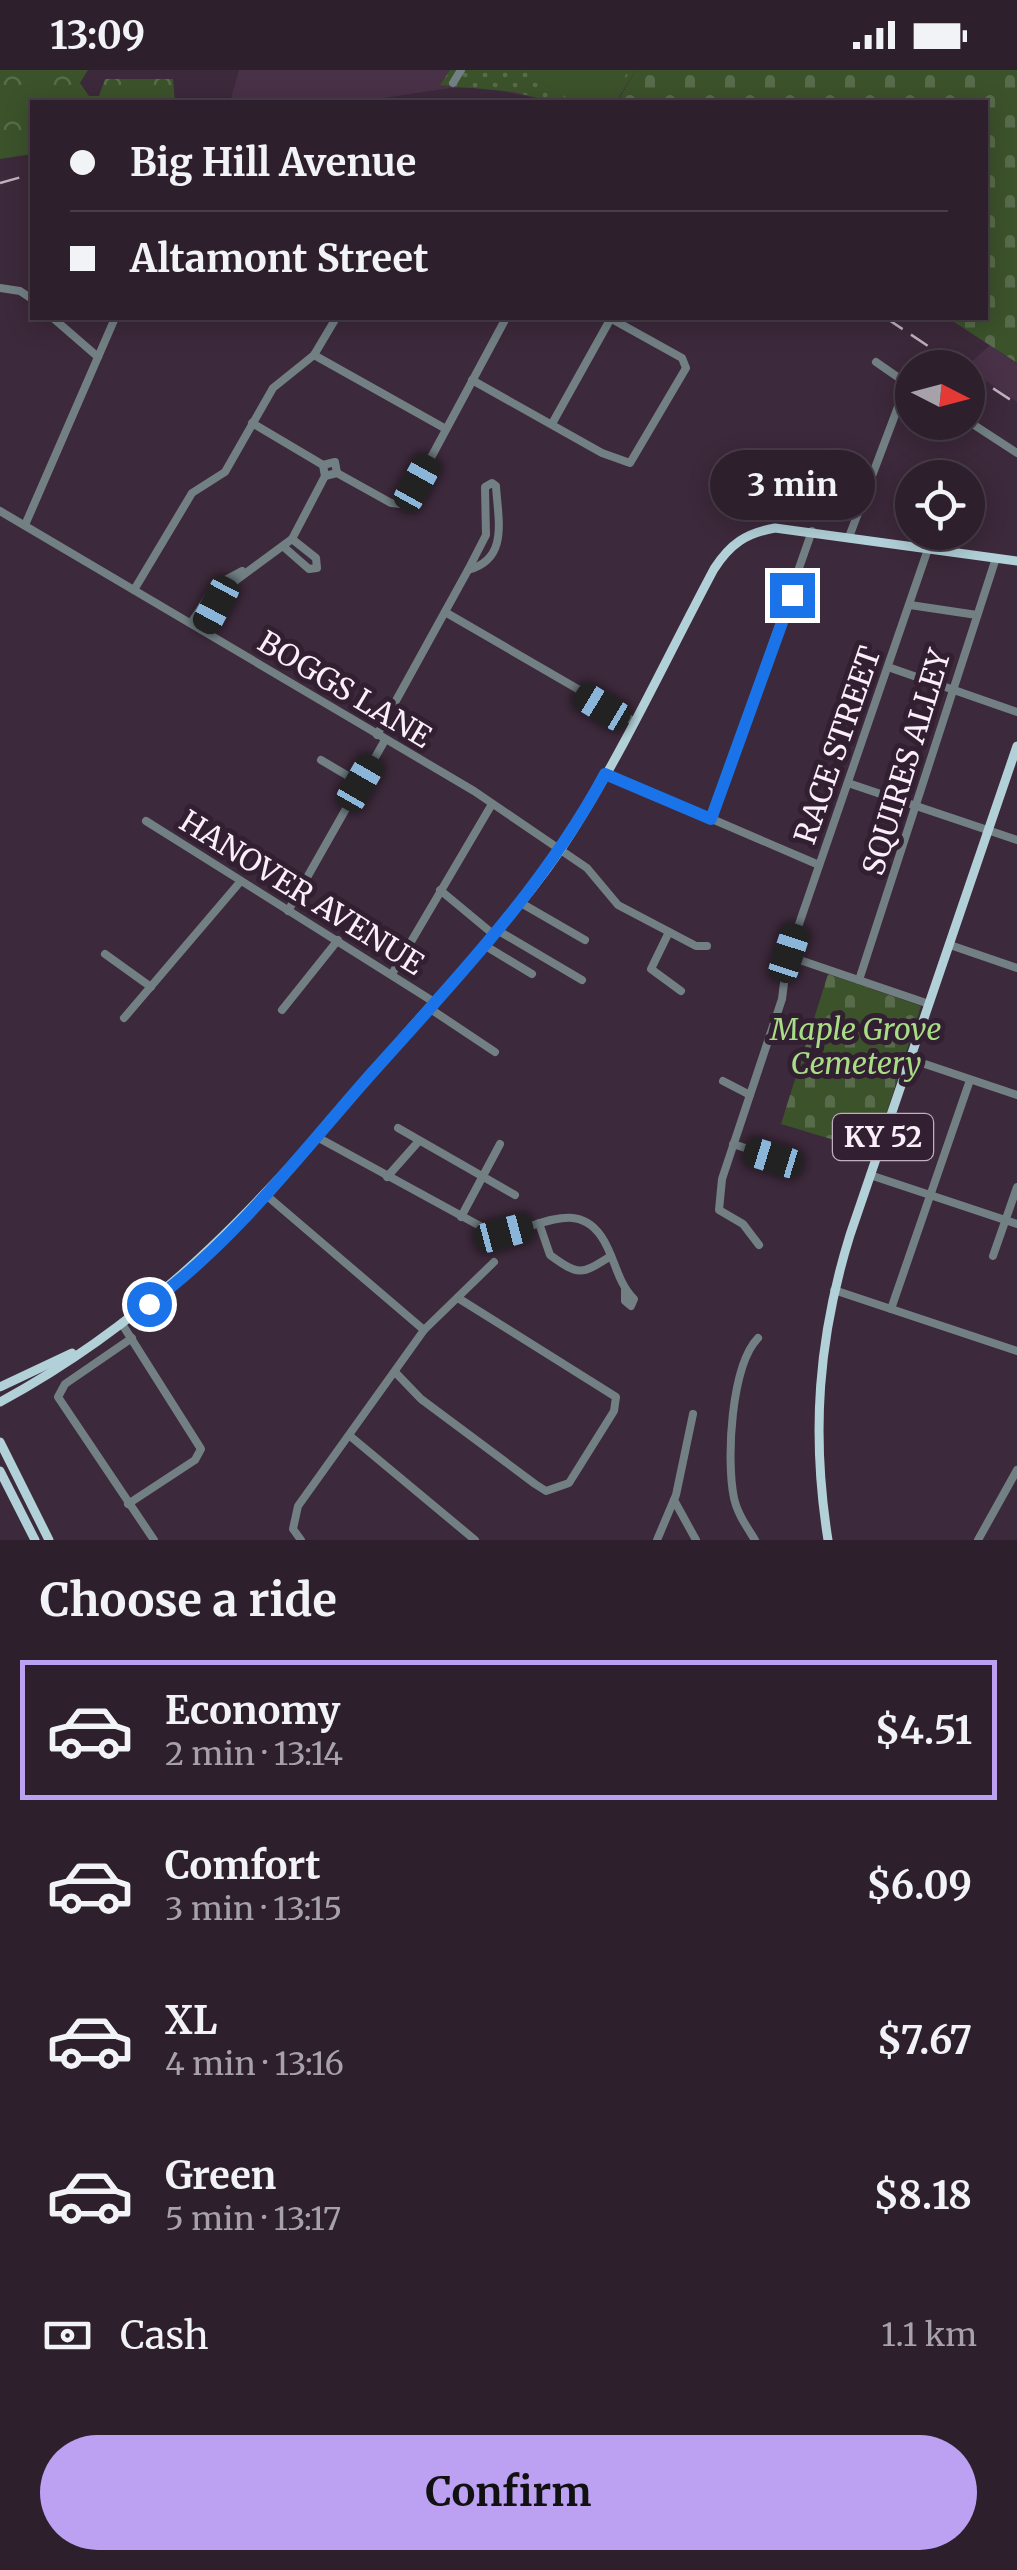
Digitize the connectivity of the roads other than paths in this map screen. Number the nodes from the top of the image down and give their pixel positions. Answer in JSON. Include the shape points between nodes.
{"nodes":[{"id":1,"x":461,"y":70,"type":"edge"},
{"id":2,"x":453,"y":84,"type":"dead end"},
{"id":3,"x":0,"y":288,"type":"edge"},
{"id":4,"x":30,"y":298,"type":"edge"},
{"id":5,"x":54,"y":320,"type":"edge"},
{"id":6,"x":114,"y":320,"type":"edge"},
{"id":7,"x":335,"y":320,"type":"edge"},
{"id":8,"x":505,"y":320,"type":"edge"},
{"id":9,"x":609,"y":320,"type":"edge"},
{"id":10,"x":613,"y":320,"type":"edge"},
{"id":11,"x":314,"y":355,"type":"junction"},
{"id":12,"x":98,"y":357,"type":"junction"},
{"id":13,"x":876,"y":362,"type":"dead end"},
{"id":14,"x":895,"y":375,"type":"edge"},
{"id":15,"x":472,"y":380,"type":"junction"},
{"id":16,"x":552,"y":422,"type":"junction"},
{"id":17,"x":895,"y":422,"type":"edge"},
{"id":18,"x":252,"y":423,"type":"junction"},
{"id":19,"x":446,"y":429,"type":"junction"},
{"id":20,"x":985,"y":433,"type":"edge"},
{"id":21,"x":1017,"y":453,"type":"edge"},
{"id":22,"x":322,"y":465,"type":"junction"},
{"id":23,"x":337,"y":473,"type":"junction"},
{"id":24,"x":325,"y":476,"type":"junction"},
{"id":25,"x":0,"y":511,"type":"edge"},
{"id":26,"x":25,"y":525,"type":"junction"},
{"id":27,"x":812,"y":532,"type":"junction"},
{"id":28,"x":849,"y":537,"type":"junction"},
{"id":29,"x":292,"y":539,"type":"junction"},
{"id":30,"x":895,"y":543,"type":"edge"},
{"id":31,"x":285,"y":548,"type":"junction"},
{"id":32,"x":927,"y":550,"type":"edge"},
{"id":33,"x":942,"y":550,"type":"edge"},
{"id":34,"x":996,"y":558,"type":"junction"},
{"id":35,"x":1017,"y":561,"type":"edge"},
{"id":36,"x":252,"y":569,"type":"junction"},
{"id":37,"x":468,"y":570,"type":"junction"},
{"id":38,"x":134,"y":590,"type":"junction"},
{"id":39,"x":910,"y":604,"type":"junction"},
{"id":40,"x":446,"y":612,"type":"junction"},
{"id":41,"x":977,"y":615,"type":"junction"},
{"id":42,"x":191,"y":623,"type":"junction"},
{"id":43,"x":202,"y":630,"type":"junction"},
{"id":44,"x":888,"y":667,"type":"junction"},
{"id":45,"x":956,"y":690,"type":"junction"},
{"id":46,"x":1017,"y":712,"type":"edge"},
{"id":47,"x":633,"y":722,"type":"junction"},
{"id":48,"x":381,"y":737,"type":"junction"},
{"id":49,"x":1017,"y":746,"type":"edge"},
{"id":50,"x":321,"y":760,"type":"dead end"},
{"id":51,"x":605,"y":774,"type":"junction"},
{"id":52,"x":848,"y":782,"type":"junction"},
{"id":53,"x":360,"y":783,"type":"junction"},
{"id":54,"x":492,"y":804,"type":"junction"},
{"id":55,"x":916,"y":807,"type":"junction"},
{"id":56,"x":711,"y":819,"type":"junction"},
{"id":57,"x":146,"y":821,"type":"dead end"},
{"id":58,"x":988,"y":831,"type":"junction"},
{"id":59,"x":1017,"y":840,"type":"edge"},
{"id":60,"x":560,"y":851,"type":"junction"},
{"id":61,"x":820,"y":865,"type":"junction"},
{"id":62,"x":240,"y":882,"type":"junction"},
{"id":63,"x":440,"y":890,"type":"junction"},
{"id":64,"x":520,"y":903,"type":"junction"},
{"id":65,"x":288,"y":910,"type":"junction"},
{"id":66,"x":495,"y":932,"type":"junction"},
{"id":67,"x":669,"y":932,"type":"junction"},
{"id":68,"x":338,"y":940,"type":"junction"},
{"id":69,"x":585,"y":940,"type":"dead end"},
{"id":70,"x":484,"y":945,"type":"junction"},
{"id":71,"x":950,"y":945,"type":"junction"},
{"id":72,"x":708,"y":946,"type":"dead end"},
{"id":73,"x":105,"y":954,"type":"dead end"},
{"id":74,"x":788,"y":956,"type":"junction"},
{"id":75,"x":1017,"y":968,"type":"edge"},
{"id":76,"x":392,"y":974,"type":"junction"},
{"id":77,"x":532,"y":974,"type":"dead end"},
{"id":78,"x":582,"y":980,"type":"dead end"},
{"id":79,"x":859,"y":980,"type":"junction"},
{"id":80,"x":150,"y":987,"type":"junction"},
{"id":81,"x":682,"y":990,"type":"dead end"},
{"id":82,"x":929,"y":1004,"type":"junction"},
{"id":83,"x":431,"y":1005,"type":"junction"},
{"id":84,"x":282,"y":1010,"type":"dead end"},
{"id":85,"x":124,"y":1018,"type":"dead end"},
{"id":86,"x":495,"y":1052,"type":"dead end"},
{"id":87,"x":910,"y":1059,"type":"junction"},
{"id":88,"x":970,"y":1080,"type":"junction"},
{"id":89,"x":723,"y":1081,"type":"dead end"},
{"id":90,"x":750,"y":1095,"type":"junction"},
{"id":91,"x":1017,"y":1095,"type":"edge"},
{"id":92,"x":398,"y":1128,"type":"dead end"},
{"id":93,"x":317,"y":1137,"type":"junction"},
{"id":94,"x":418,"y":1142,"type":"junction"},
{"id":95,"x":500,"y":1144,"type":"dead end"},
{"id":96,"x":733,"y":1144,"type":"junction"},
{"id":97,"x":787,"y":1162,"type":"dead end"},
{"id":98,"x":870,"y":1175,"type":"junction"},
{"id":99,"x":387,"y":1177,"type":"junction"},
{"id":100,"x":483,"y":1178,"type":"junction"},
{"id":101,"x":1017,"y":1186,"type":"edge"},
{"id":102,"x":931,"y":1194,"type":"junction"},
{"id":103,"x":266,"y":1195,"type":"junction"},
{"id":104,"x":515,"y":1195,"type":"dead end"},
{"id":105,"x":461,"y":1216,"type":"junction"},
{"id":106,"x":1005,"y":1220,"type":"junction"},
{"id":107,"x":539,"y":1223,"type":"junction"},
{"id":108,"x":1017,"y":1224,"type":"edge"},
{"id":109,"x":759,"y":1245,"type":"dead end"},
{"id":110,"x":611,"y":1256,"type":"junction"},
{"id":111,"x":993,"y":1256,"type":"dead end"},
{"id":112,"x":494,"y":1262,"type":"dead end"},
{"id":113,"x":626,"y":1290,"type":"dead end"},
{"id":114,"x":834,"y":1290,"type":"junction"},
{"id":115,"x":458,"y":1298,"type":"junction"},
{"id":116,"x":891,"y":1309,"type":"junction"},
{"id":117,"x":122,"y":1324,"type":"junction"},
{"id":118,"x":424,"y":1330,"type":"junction"},
{"id":119,"x":132,"y":1338,"type":"junction"},
{"id":120,"x":758,"y":1338,"type":"dead end"},
{"id":121,"x":84,"y":1348,"type":"junction"},
{"id":122,"x":1017,"y":1351,"type":"edge"},
{"id":123,"x":396,"y":1373,"type":"junction"},
{"id":124,"x":0,"y":1387,"type":"edge"},
{"id":125,"x":0,"y":1402,"type":"edge"},
{"id":126,"x":693,"y":1414,"type":"dead end"},
{"id":127,"x":350,"y":1436,"type":"junction"},
{"id":128,"x":0,"y":1442,"type":"edge"},
{"id":129,"x":1017,"y":1471,"type":"edge"},
{"id":130,"x":0,"y":1474,"type":"edge"},
{"id":131,"x":674,"y":1500,"type":"junction"},
{"id":132,"x":128,"y":1504,"type":"junction"},
{"id":133,"x":34,"y":1540,"type":"edge"},
{"id":134,"x":48,"y":1540,"type":"edge"},
{"id":135,"x":154,"y":1540,"type":"edge"},
{"id":136,"x":301,"y":1540,"type":"edge"},
{"id":137,"x":475,"y":1540,"type":"edge"},
{"id":138,"x":658,"y":1540,"type":"edge"},
{"id":139,"x":696,"y":1540,"type":"edge"},
{"id":140,"x":755,"y":1540,"type":"edge"},
{"id":141,"x":828,"y":1540,"type":"edge"},
{"id":142,"x":978,"y":1540,"type":"edge"}],
"edges":[{"from":1,"to":2,"type":"street"},
{"from":3,"to":4,"type":"street"},
{"from":5,"to":12,"type":"street"},
{"from":6,"to":12,"type":"street"},
{"from":7,"to":11,"type":"street"},
{"from":8,"to":15,"type":"street"},
{"from":9,"to":16,"type":"street"},
{"from":10,"to":16,"type":"street","via":[[686,368],[636,459],[624,463]]},
{"from":11,"to":18,"type":"street","via":[[280,379]]},
{"from":11,"to":19,"type":"street"},
{"from":12,"to":26,"type":"street"},
{"from":13,"to":14,"type":"street"},
{"from":15,"to":16,"type":"street"},
{"from":15,"to":19,"type":"street"},
{"from":17,"to":28,"type":"street"},
{"from":18,"to":22,"type":"street"},
{"from":18,"to":38,"type":"street","via":[[226,472],[192,493]]},
{"from":19,"to":23,"type":"street","via":[[401,504]]},
{"from":20,"to":21,"type":"street"},
{"from":22,"to":23,"type":"street","via":[[335,462]]},
{"from":22,"to":24,"type":"street"},
{"from":23,"to":24,"type":"street"},
{"from":24,"to":29,"type":"street"},
{"from":25,"to":26,"type":"street","name":"BOGGS LANE"},
{"from":26,"to":38,"type":"street","name":"BOGGS LANE"},
{"from":27,"to":28,"type":"main road"},
{"from":27,"to":47,"type":"main road","via":[[765,529],[732,544]]},
{"from":27,"to":56,"type":"street"},
{"from":28,"to":30,"type":"main road"},
{"from":29,"to":31,"type":"street"},
{"from":29,"to":31,"type":"street","via":[[316,558],[317,568],[309,569]]},
{"from":31,"to":36,"type":"street"},
{"from":32,"to":39,"type":"street","name":"RACE STREET"},
{"from":33,"to":34,"type":"main road"},
{"from":34,"to":35,"type":"main road"},
{"from":34,"to":41,"type":"street","name":"SQUIRES ALLEY"},
{"from":36,"to":42,"type":"street","via":[[216,585]]},
{"from":36,"to":43,"type":"street","via":[[228,588]]},
{"from":37,"to":37,"type":"street","via":[[485,565],[498,550],[492,483],[484,488],[486,535]]},
{"from":37,"to":40,"type":"street"},
{"from":38,"to":42,"type":"street","name":"BOGGS LANE"},
{"from":39,"to":41,"type":"street"},
{"from":39,"to":44,"type":"street","name":"RACE STREET"},
{"from":40,"to":47,"type":"street"},
{"from":40,"to":48,"type":"street"},
{"from":41,"to":45,"type":"street","name":"SQUIRES ALLEY"},
{"from":42,"to":43,"type":"street","name":"BOGGS LANE"},
{"from":43,"to":48,"type":"street","name":"BOGGS LANE"},
{"from":44,"to":45,"type":"street"},
{"from":44,"to":52,"type":"street","name":"RACE STREET"},
{"from":45,"to":46,"type":"street"},
{"from":45,"to":55,"type":"street","name":"SQUIRES ALLEY"},
{"from":47,"to":51,"type":"main road"},
{"from":48,"to":53,"type":"street"},
{"from":48,"to":54,"type":"street","name":"BOGGS LANE"},
{"from":49,"to":58,"type":"main road","number":"KY 52"},
{"from":50,"to":53,"type":"street"},
{"from":51,"to":56,"type":"street"},
{"from":51,"to":60,"type":"main road"},
{"from":52,"to":55,"type":"street"},
{"from":52,"to":61,"type":"street","name":"RACE STREET"},
{"from":53,"to":65,"type":"street"},
{"from":54,"to":60,"type":"street","name":"BOGGS LANE"},
{"from":54,"to":63,"type":"street"},
{"from":55,"to":58,"type":"street"},
{"from":55,"to":79,"type":"street","name":"SQUIRES ALLEY"},
{"from":56,"to":61,"type":"street"},
{"from":57,"to":62,"type":"street","name":"HANOVER AVENUE"},
{"from":58,"to":59,"type":"street"},
{"from":58,"to":71,"type":"main road","number":"KY 52"},
{"from":60,"to":64,"type":"main road"},
{"from":60,"to":67,"type":"street","name":"BOGGS LANE","via":[[590,870],[618,904]]},
{"from":61,"to":74,"type":"street","name":"RACE STREET"},
{"from":62,"to":65,"type":"street","name":"HANOVER AVENUE"},
{"from":62,"to":80,"type":"street"},
{"from":63,"to":66,"type":"street"},
{"from":63,"to":76,"type":"street"},
{"from":64,"to":66,"type":"main road"},
{"from":64,"to":69,"type":"street"},
{"from":65,"to":68,"type":"street","name":"HANOVER AVENUE"},
{"from":66,"to":70,"type":"main road"},
{"from":66,"to":78,"type":"street"},
{"from":67,"to":72,"type":"street","name":"BOGGS LANE"},
{"from":67,"to":81,"type":"street","via":[[651,970]]},
{"from":68,"to":76,"type":"street","name":"HANOVER AVENUE"},
{"from":68,"to":84,"type":"street"},
{"from":70,"to":77,"type":"street"},
{"from":70,"to":83,"type":"main road"},
{"from":71,"to":75,"type":"street"},
{"from":71,"to":82,"type":"main road","number":"KY 52"},
{"from":73,"to":80,"type":"street"},
{"from":74,"to":79,"type":"street"},
{"from":74,"to":90,"type":"street","name":"RACE STREET","via":[[782,1000]]},
{"from":76,"to":83,"type":"street","name":"HANOVER AVENUE"},
{"from":79,"to":82,"type":"street"},
{"from":80,"to":85,"type":"street"},
{"from":82,"to":87,"type":"main road","number":"KY 52"},
{"from":83,"to":86,"type":"street","name":"HANOVER AVENUE"},
{"from":83,"to":93,"type":"main road"},
{"from":87,"to":88,"type":"street"},
{"from":87,"to":98,"type":"main road","number":"KY 52"},
{"from":88,"to":91,"type":"street"},
{"from":88,"to":102,"type":"street"},
{"from":89,"to":90,"type":"street"},
{"from":90,"to":96,"type":"street","name":"RACE STREET"},
{"from":92,"to":94,"type":"street"},
{"from":93,"to":99,"type":"street"},
{"from":93,"to":103,"type":"main road"},
{"from":94,"to":99,"type":"street"},
{"from":94,"to":100,"type":"street"},
{"from":95,"to":100,"type":"street"},
{"from":96,"to":97,"type":"street"},
{"from":96,"to":109,"type":"street","name":"RACE STREET","via":[[718,1205]]},
{"from":98,"to":102,"type":"street"},
{"from":98,"to":114,"type":"main road","number":"KY 52"},
{"from":99,"to":105,"type":"street"},
{"from":100,"to":104,"type":"street"},
{"from":100,"to":105,"type":"street"},
{"from":101,"to":106,"type":"street"},
{"from":102,"to":106,"type":"street"},
{"from":102,"to":116,"type":"street"},
{"from":103,"to":117,"type":"main road","via":[[195,1267]]},
{"from":103,"to":118,"type":"street"},
{"from":105,"to":107,"type":"street","via":[[497,1234]]},
{"from":106,"to":108,"type":"street"},
{"from":106,"to":111,"type":"street"},
{"from":107,"to":110,"type":"street","via":[[566,1217],[585,1222]]},
{"from":107,"to":110,"type":"street","via":[[550,1255],[579,1272]]},
{"from":110,"to":113,"type":"street"},
{"from":112,"to":115,"type":"street"},
{"from":114,"to":116,"type":"street"},
{"from":114,"to":141,"type":"main road","number":"KY 52","via":[[817,1418]]},
{"from":115,"to":118,"type":"street"},
{"from":115,"to":123,"type":"street","via":[[616,1397],[614,1411],[569,1482],[556,1490],[535,1484]]},
{"from":116,"to":122,"type":"street"},
{"from":117,"to":119,"type":"street"},
{"from":117,"to":121,"type":"main road"},
{"from":118,"to":123,"type":"street"},
{"from":119,"to":132,"type":"street","via":[[201,1453]]},
{"from":119,"to":132,"type":"street","via":[[59,1390],[63,1408]]},
{"from":120,"to":140,"type":"street","via":[[743,1364],[733,1433],[734,1496]]},
{"from":121,"to":124,"type":"main road"},
{"from":121,"to":125,"type":"main road"},
{"from":123,"to":127,"type":"street"},
{"from":126,"to":131,"type":"street"},
{"from":127,"to":136,"type":"street","via":[[298,1506],[292,1529]]},
{"from":127,"to":137,"type":"street"},
{"from":128,"to":134,"type":"main road"},
{"from":129,"to":142,"type":"street"},
{"from":130,"to":133,"type":"main road"},
{"from":131,"to":138,"type":"street"},
{"from":131,"to":139,"type":"street"},
{"from":132,"to":135,"type":"street"}]}
